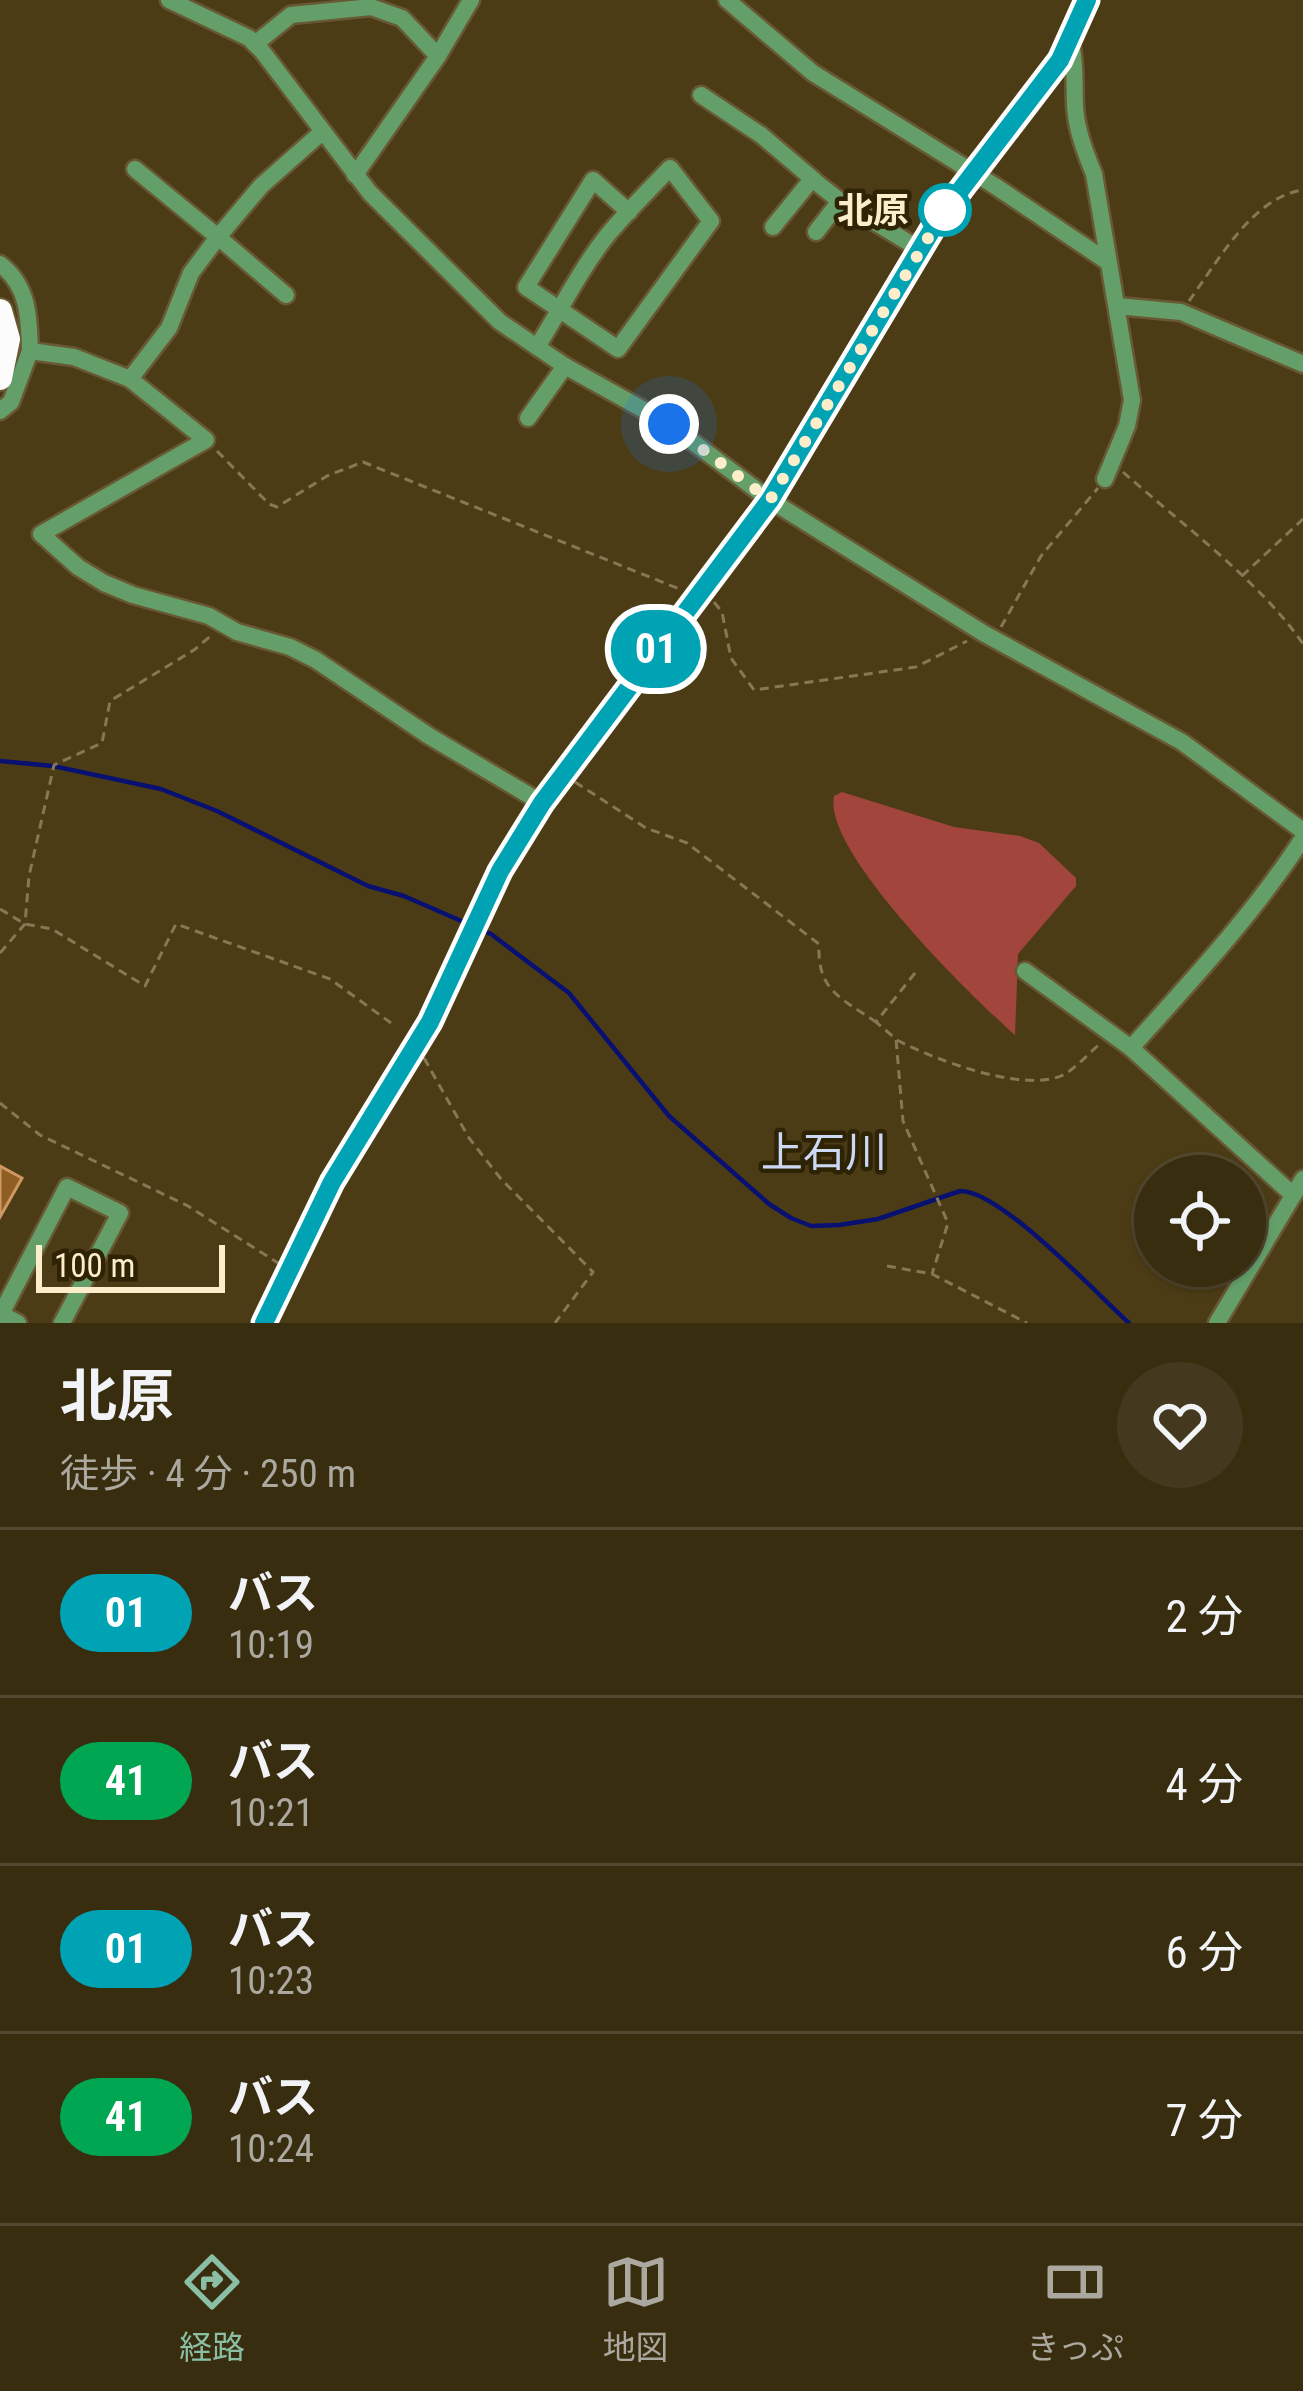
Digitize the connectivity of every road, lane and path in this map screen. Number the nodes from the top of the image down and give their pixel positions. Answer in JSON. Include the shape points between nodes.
{"nodes":[{"id":1,"x":169,"y":0,"type":"edge"},
{"id":2,"x":471,"y":0,"type":"edge"},
{"id":3,"x":727,"y":0,"type":"edge"},
{"id":4,"x":1087,"y":0,"type":"edge"},
{"id":5,"x":1071,"y":43,"type":"junction"},
{"id":6,"x":255,"y":44,"type":"junction"},
{"id":7,"x":439,"y":56,"type":"junction"},
{"id":8,"x":700,"y":95,"type":"dead end"},
{"id":9,"x":322,"y":133,"type":"junction"},
{"id":10,"x":135,"y":169,"type":"dead end"},
{"id":11,"x":355,"y":175,"type":"junction"},
{"id":12,"x":972,"y":175,"type":"junction"},
{"id":13,"x":814,"y":181,"type":"junction"},
{"id":14,"x":1303,"y":190,"type":"edge"},
{"id":15,"x":840,"y":201,"type":"junction"},
{"id":16,"x":629,"y":212,"type":"junction"},
{"id":17,"x":773,"y":227,"type":"dead end"},
{"id":18,"x":816,"y":232,"type":"dead end"},
{"id":19,"x":218,"y":237,"type":"junction"},
{"id":20,"x":920,"y":249,"type":"junction"},
{"id":21,"x":1106,"y":260,"type":"junction"},
{"id":22,"x":0,"y":264,"type":"edge"},
{"id":23,"x":286,"y":295,"type":"dead end"},
{"id":24,"x":1117,"y":306,"type":"junction"},
{"id":25,"x":0,"y":311,"type":"edge"},
{"id":26,"x":560,"y":311,"type":"junction"},
{"id":27,"x":1181,"y":312,"type":"junction"},
{"id":28,"x":537,"y":347,"type":"junction"},
{"id":29,"x":30,"y":351,"type":"junction"},
{"id":30,"x":1303,"y":364,"type":"edge"},
{"id":31,"x":566,"y":365,"type":"junction"},
{"id":32,"x":0,"y":379,"type":"edge"},
{"id":33,"x":130,"y":379,"type":"junction"},
{"id":34,"x":0,"y":411,"type":"edge"},
{"id":35,"x":528,"y":418,"type":"dead end"},
{"id":36,"x":206,"y":440,"type":"junction"},
{"id":37,"x":1109,"y":471,"type":"junction"},
{"id":38,"x":770,"y":500,"type":"junction"},
{"id":39,"x":1303,"y":519,"type":"edge"},
{"id":40,"x":1240,"y":577,"type":"junction"},
{"id":41,"x":698,"y":591,"type":"junction"},
{"id":42,"x":223,"y":625,"type":"junction"},
{"id":43,"x":989,"y":636,"type":"junction"},
{"id":44,"x":1303,"y":644,"type":"edge"},
{"id":45,"x":563,"y":774,"type":"junction"},
{"id":46,"x":542,"y":803,"type":"junction"},
{"id":47,"x":1303,"y":834,"type":"edge"},
{"id":48,"x":0,"y":910,"type":"edge"},
{"id":49,"x":25,"y":924,"type":"junction"},
{"id":50,"x":0,"y":953,"type":"edge"},
{"id":51,"x":1024,"y":971,"type":"dead end"},
{"id":52,"x":915,"y":973,"type":"dead end"},
{"id":53,"x":876,"y":1022,"type":"junction"},
{"id":54,"x":391,"y":1023,"type":"dead end"},
{"id":55,"x":1112,"y":1034,"type":"junction"},
{"id":56,"x":896,"y":1039,"type":"junction"},
{"id":57,"x":416,"y":1046,"type":"junction"},
{"id":58,"x":1131,"y":1048,"type":"junction"},
{"id":59,"x":0,"y":1103,"type":"edge"},
{"id":60,"x":1303,"y":1179,"type":"edge"},
{"id":61,"x":1293,"y":1195,"type":"junction"},
{"id":62,"x":886,"y":1266,"type":"dead end"},
{"id":63,"x":289,"y":1270,"type":"junction"},
{"id":64,"x":932,"y":1274,"type":"junction"},
{"id":65,"x":18,"y":1323,"type":"edge"},
{"id":66,"x":62,"y":1323,"type":"edge"},
{"id":67,"x":264,"y":1323,"type":"edge"},
{"id":68,"x":555,"y":1323,"type":"edge"},
{"id":69,"x":1028,"y":1323,"type":"edge"},
{"id":70,"x":1217,"y":1323,"type":"edge"}],
"edges":[{"from":1,"to":6,"type":"street"},
{"from":2,"to":7,"type":"street"},
{"from":3,"to":12,"type":"street","via":[[813,73]]},
{"from":4,"to":5,"type":"street"},
{"from":5,"to":12,"type":"street"},
{"from":5,"to":21,"type":"street","via":[[1075,109]]},
{"from":6,"to":7,"type":"street","via":[[291,15],[371,7],[402,18]]},
{"from":6,"to":9,"type":"street"},
{"from":7,"to":11,"type":"street"},
{"from":8,"to":13,"type":"street"},
{"from":9,"to":11,"type":"street"},
{"from":9,"to":19,"type":"street"},
{"from":10,"to":19,"type":"street"},
{"from":11,"to":28,"type":"street","via":[[500,322]]},
{"from":12,"to":20,"type":"street"},
{"from":12,"to":21,"type":"street"},
{"from":13,"to":15,"type":"street"},
{"from":13,"to":17,"type":"street"},
{"from":14,"to":27,"type":"path","via":[[1254,217]]},
{"from":15,"to":18,"type":"street"},
{"from":15,"to":20,"type":"street"},
{"from":16,"to":26,"type":"street"},
{"from":16,"to":26,"type":"street","via":[[593,180],[526,287]]},
{"from":16,"to":26,"type":"street","via":[[670,168],[711,221],[618,349]]},
{"from":19,"to":23,"type":"street"},
{"from":19,"to":33,"type":"street","via":[[191,273],[170,328]]},
{"from":20,"to":38,"type":"street"},
{"from":21,"to":24,"type":"street"},
{"from":22,"to":29,"type":"street","via":[[28,303]]},
{"from":24,"to":27,"type":"street"},
{"from":24,"to":37,"type":"street","via":[[1132,400]]},
{"from":25,"to":32,"type":"highway","via":[[8,339]]},
{"from":26,"to":28,"type":"street"},
{"from":27,"to":30,"type":"street"},
{"from":28,"to":31,"type":"street"},
{"from":29,"to":33,"type":"street","via":[[74,357]]},
{"from":29,"to":34,"type":"street"},
{"from":31,"to":35,"type":"street"},
{"from":31,"to":38,"type":"street","via":[[669,424]]},
{"from":33,"to":36,"type":"street"},
{"from":36,"to":41,"type":"path","via":[[278,507],[363,462]]},
{"from":36,"to":42,"type":"street","via":[[41,534],[104,583]]},
{"from":37,"to":40,"type":"path"},
{"from":37,"to":43,"type":"path"},
{"from":38,"to":41,"type":"street"},
{"from":38,"to":43,"type":"street"},
{"from":39,"to":40,"type":"path"},
{"from":40,"to":44,"type":"path"},
{"from":41,"to":43,"type":"path","via":[[722,612],[731,658],[754,690],[916,668]]},
{"from":41,"to":45,"type":"street"},
{"from":42,"to":46,"type":"street","via":[[316,660]]},
{"from":42,"to":49,"type":"path","via":[[110,701],[102,743],[54,765]]},
{"from":43,"to":47,"type":"street","via":[[1182,742]]},
{"from":45,"to":46,"type":"street"},
{"from":45,"to":53,"type":"path","via":[[646,828],[687,843],[819,944],[818,971],[832,992]]},
{"from":46,"to":57,"type":"street"},
{"from":47,"to":58,"type":"street"},
{"from":48,"to":49,"type":"path"},
{"from":49,"to":50,"type":"path"},
{"from":49,"to":54,"type":"path","via":[[52,929],[145,986],[176,924],[330,979]]},
{"from":51,"to":55,"type":"street"},
{"from":52,"to":53,"type":"path"},
{"from":53,"to":56,"type":"path"},
{"from":55,"to":56,"type":"path","via":[[1062,1076],[1024,1078],[965,1070]]},
{"from":55,"to":58,"type":"street"},
{"from":56,"to":64,"type":"path","via":[[903,1121],[948,1223]]},
{"from":57,"to":63,"type":"street"},
{"from":57,"to":68,"type":"path","via":[[501,1179],[593,1272]]},
{"from":58,"to":61,"type":"street"},
{"from":59,"to":63,"type":"path","via":[[40,1135],[188,1206]]},
{"from":60,"to":61,"type":"street"},
{"from":61,"to":70,"type":"street"},
{"from":62,"to":64,"type":"path"},
{"from":63,"to":67,"type":"street"},
{"from":64,"to":69,"type":"path"},
{"from":65,"to":66,"type":"street","via":[[1,1313],[67,1187],[120,1213]]}]}
